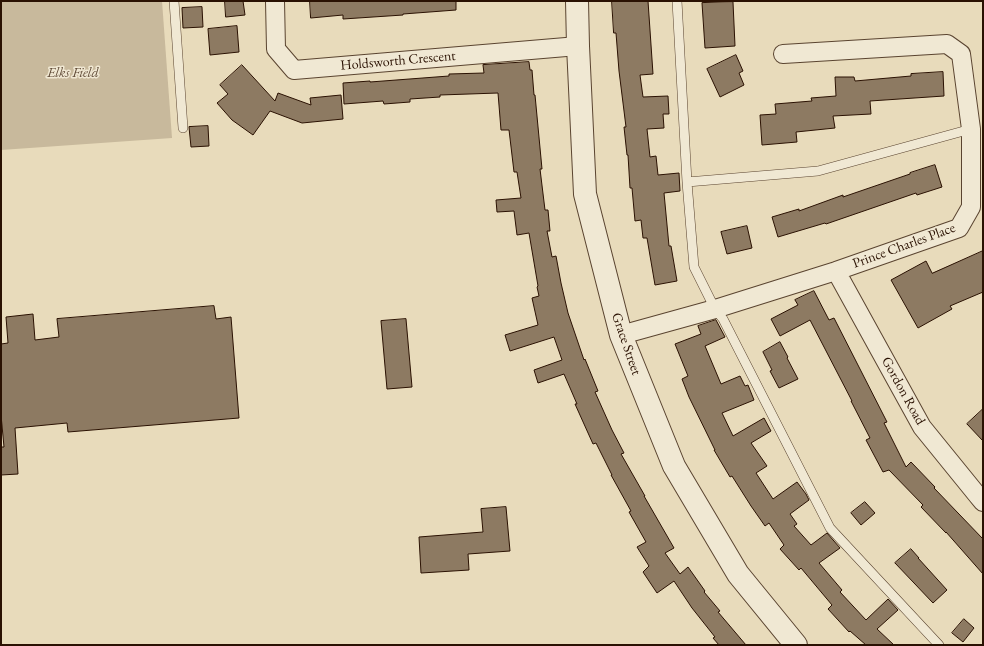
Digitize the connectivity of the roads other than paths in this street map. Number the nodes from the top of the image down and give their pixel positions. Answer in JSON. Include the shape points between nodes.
{"nodes":[{"id":1,"x":174,"y":1,"type":"edge"},
{"id":2,"x":275,"y":1,"type":"edge"},
{"id":3,"x":577,"y":1,"type":"edge"},
{"id":4,"x":677,"y":1,"type":"edge"},
{"id":5,"x":578,"y":46,"type":"junction"},
{"id":6,"x":783,"y":54,"type":"dead end"},
{"id":7,"x":183,"y":128,"type":"dead end"},
{"id":8,"x":971,"y":129,"type":"junction"},
{"id":9,"x":687,"y":182,"type":"junction"},
{"id":10,"x":836,"y":271,"type":"junction"},
{"id":11,"x":715,"y":309,"type":"junction"},
{"id":12,"x":621,"y":335,"type":"junction"},
{"id":13,"x":983,"y":502,"type":"edge"},
{"id":14,"x":796,"y":645,"type":"edge"},
{"id":15,"x":939,"y":645,"type":"edge"}],
"edges":[{"from":1,"to":7,"type":"lane"},
{"from":2,"to":5,"type":"street","name":"Holdsworth Crescent","via":[[276,49],[294,70]]},
{"from":3,"to":5,"type":"street","name":"Grace Street"},
{"from":4,"to":9,"type":"lane"},
{"from":5,"to":12,"type":"street","name":"Grace Street","via":[[585,194]]},
{"from":6,"to":8,"type":"street","name":"Prince Charles Place","via":[[947,44],[961,54]]},
{"from":8,"to":9,"type":"lane","via":[[818,171]]},
{"from":8,"to":10,"type":"street","name":"Prince Charles Place","via":[[971,207],[959,228]]},
{"from":9,"to":11,"type":"lane","via":[[694,267]]},
{"from":10,"to":11,"type":"street","name":"Prince Charles Place"},
{"from":10,"to":13,"type":"street","name":"Gordon Road","via":[[922,427]]},
{"from":11,"to":12,"type":"street","name":"Prince Charles Place"},
{"from":11,"to":15,"type":"lane","via":[[723,319],[830,528]]},
{"from":12,"to":14,"type":"street","name":"Grace Street","via":[[674,466],[738,574]]}]}
